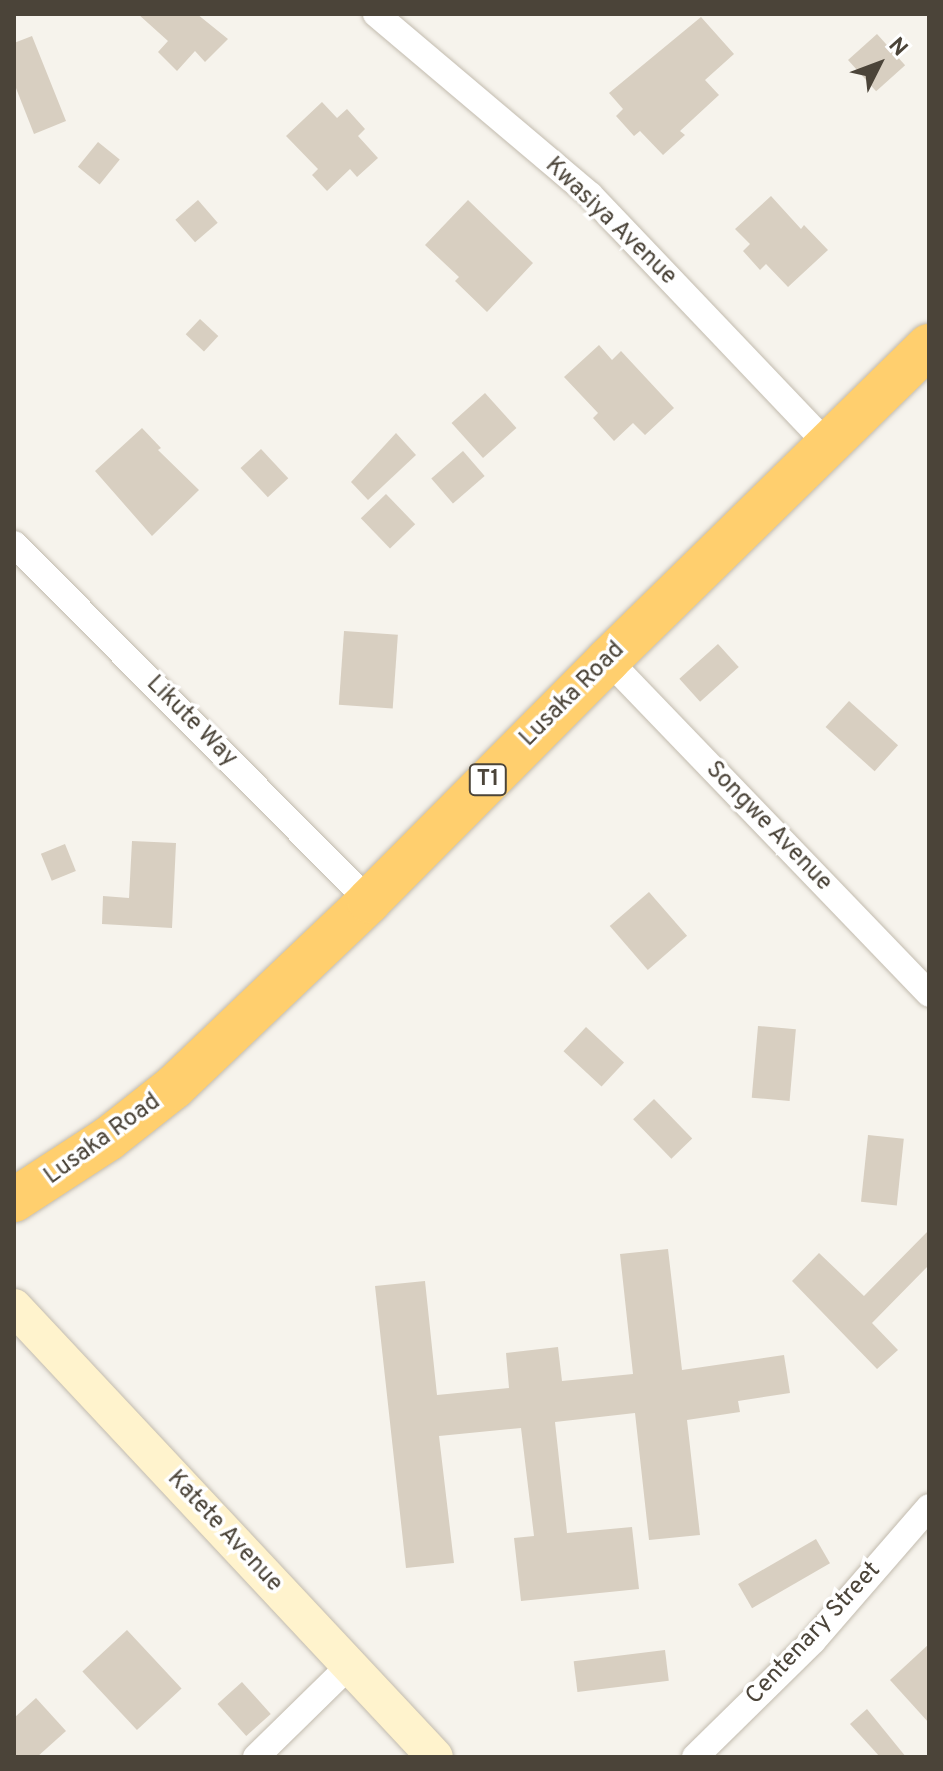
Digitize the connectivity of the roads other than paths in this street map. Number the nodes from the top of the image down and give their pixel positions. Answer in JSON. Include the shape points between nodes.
{"nodes":[{"id":1,"x":376,"y":14,"type":"edge"},
{"id":2,"x":929,"y":346,"type":"edge"},
{"id":3,"x":828,"y":445,"type":"junction"},
{"id":4,"x":14,"y":544,"type":"edge"},
{"id":5,"x":608,"y":660,"type":"junction"},
{"id":6,"x":369,"y":901,"type":"junction"},
{"id":7,"x":929,"y":993,"type":"edge"},
{"id":8,"x":22,"y":1196,"type":"edge"},
{"id":9,"x":14,"y":1307,"type":"edge"},
{"id":10,"x":929,"y":1507,"type":"edge"},
{"id":11,"x":349,"y":1666,"type":"junction"},
{"id":12,"x":256,"y":1757,"type":"edge"},
{"id":13,"x":435,"y":1757,"type":"edge"},
{"id":14,"x":695,"y":1757,"type":"edge"}],
"edges":[{"from":1,"to":3,"type":"street","name":"Kwasiya Avenue","via":[[590,195]]},
{"from":2,"to":3,"type":"highway","name":"Lusaka Road","number":"T1"},
{"from":3,"to":5,"type":"highway","name":"Lusaka Road","number":"T1"},
{"from":4,"to":6,"type":"street","name":"Likute Way"},
{"from":5,"to":6,"type":"highway","name":"Lusaka Road","number":"T1"},
{"from":5,"to":7,"type":"street","name":"Songwe Avenue"},
{"from":6,"to":8,"type":"highway","name":"Lusaka Road","number":"T1","via":[[174,1087]]},
{"from":9,"to":11,"type":"street","name":"Katete Avenue"},
{"from":10,"to":14,"type":"street","name":"Centenary Street","via":[[813,1641]]},
{"from":11,"to":12,"type":"street"},
{"from":11,"to":13,"type":"street","name":"Katete Avenue"}]}
